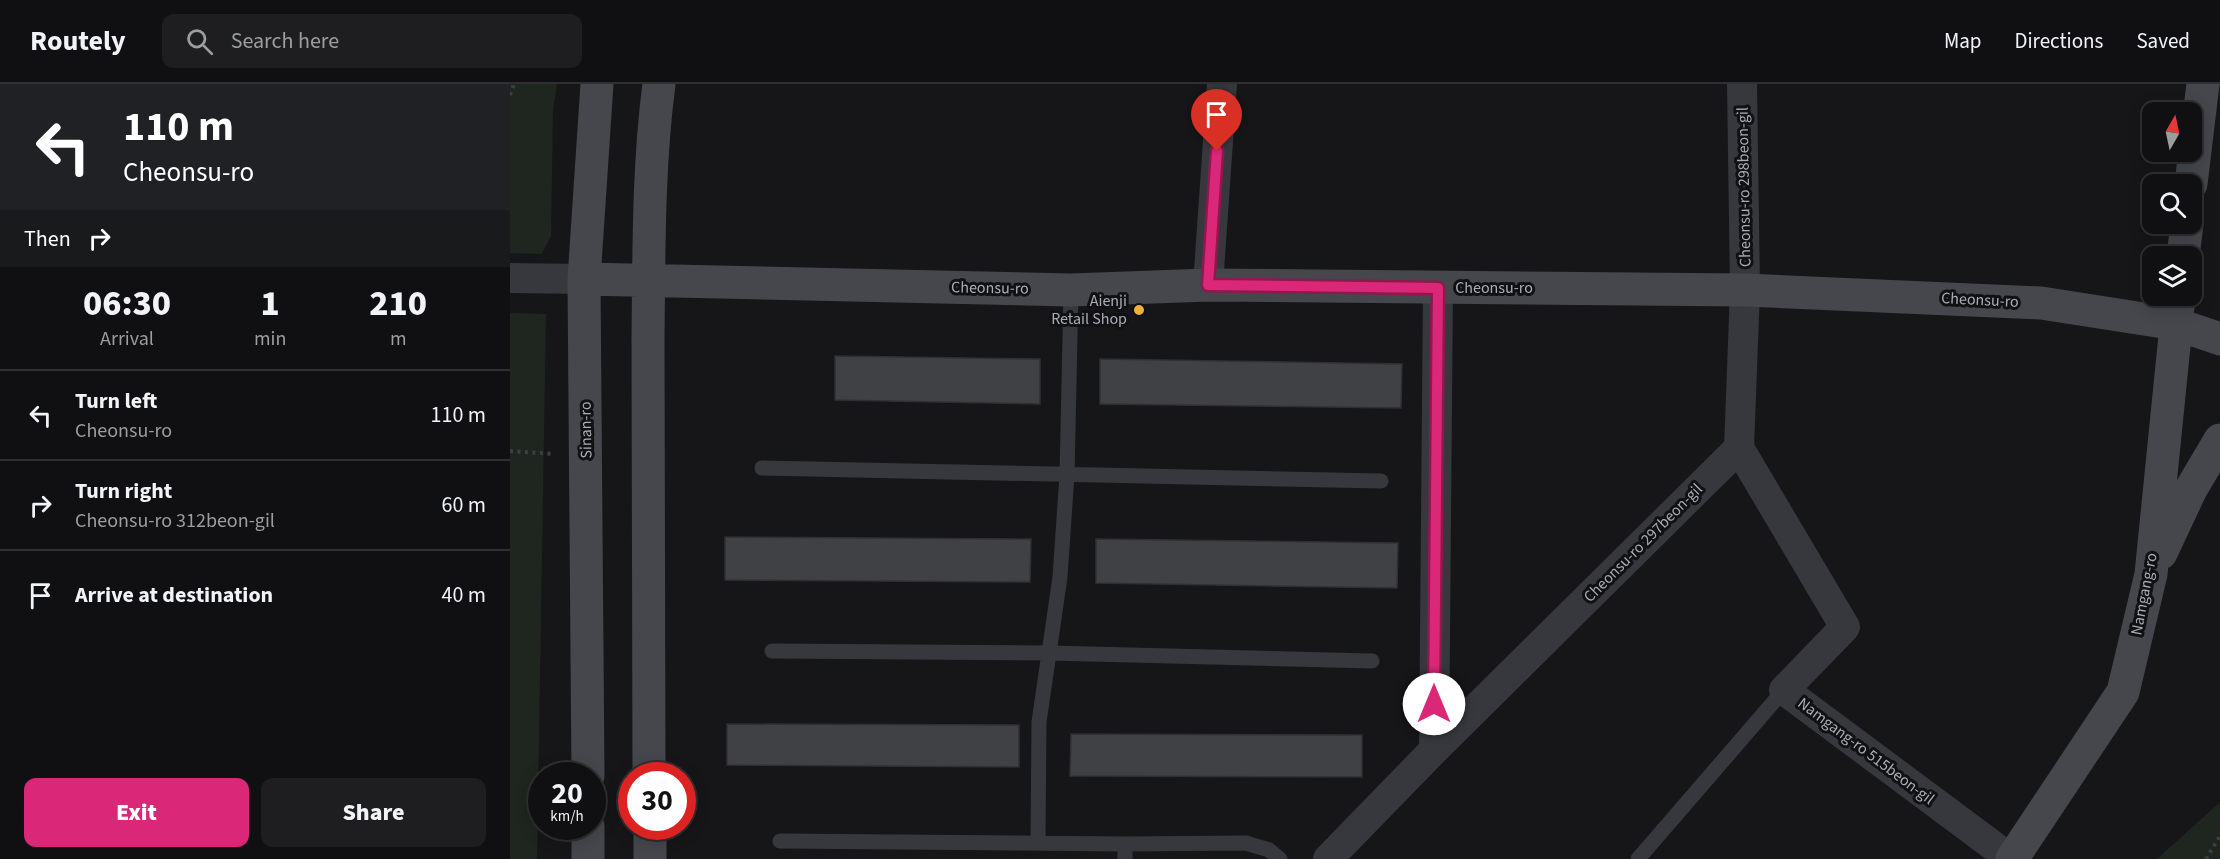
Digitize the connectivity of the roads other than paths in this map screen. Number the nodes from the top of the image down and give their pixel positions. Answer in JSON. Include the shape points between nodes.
{"nodes":[{"id":1,"x":597,"y":84,"type":"edge"},
{"id":2,"x":658,"y":84,"type":"edge"},
{"id":3,"x":1222,"y":84,"type":"edge"},
{"id":4,"x":1742,"y":84,"type":"edge"},
{"id":5,"x":2203,"y":86,"type":"edge"},
{"id":6,"x":2220,"y":140,"type":"edge"},
{"id":7,"x":2192,"y":174,"type":"edge"},
{"id":8,"x":510,"y":278,"type":"edge"},
{"id":9,"x":584,"y":279,"type":"junction"},
{"id":10,"x":649,"y":281,"type":"junction"},
{"id":11,"x":1208,"y":285,"type":"junction"},
{"id":12,"x":1438,"y":288,"type":"junction"},
{"id":13,"x":1071,"y":290,"type":"junction"},
{"id":14,"x":1745,"y":290,"type":"junction"},
{"id":15,"x":2177,"y":310,"type":"edge"},
{"id":16,"x":2220,"y":339,"type":"edge"},
{"id":17,"x":2220,"y":440,"type":"edge"},
{"id":18,"x":1739,"y":448,"type":"junction"},
{"id":19,"x":762,"y":468,"type":"dead end"},
{"id":20,"x":1067,"y":475,"type":"junction"},
{"id":21,"x":1381,"y":481,"type":"dead end"},
{"id":22,"x":2151,"y":574,"type":"junction"},
{"id":23,"x":772,"y":651,"type":"dead end"},
{"id":24,"x":1050,"y":653,"type":"junction"},
{"id":25,"x":1372,"y":661,"type":"dead end"},
{"id":26,"x":1784,"y":690,"type":"junction"},
{"id":27,"x":1434,"y":750,"type":"junction"},
{"id":28,"x":588,"y":762,"type":"edge"},
{"id":29,"x":649,"y":762,"type":"edge"},
{"id":30,"x":588,"y":840,"type":"edge"},
{"id":31,"x":650,"y":840,"type":"edge"},
{"id":32,"x":780,"y":841,"type":"dead end"},
{"id":33,"x":1038,"y":842,"type":"junction"},
{"id":34,"x":1125,"y":851,"type":"edge"},
{"id":35,"x":588,"y":859,"type":"edge"},
{"id":36,"x":650,"y":859,"type":"edge"},
{"id":37,"x":1280,"y":859,"type":"edge"},
{"id":38,"x":1328,"y":859,"type":"edge"},
{"id":39,"x":1638,"y":859,"type":"edge"},
{"id":40,"x":2012,"y":859,"type":"edge"}],
"edges":[{"from":1,"to":9,"type":"street","name":"Sinan-ro"},
{"from":2,"to":10,"type":"street"},
{"from":3,"to":11,"type":"street"},
{"from":4,"to":14,"type":"street","name":"Cheonsu-ro 298beon-gil"},
{"from":5,"to":6,"type":"street"},
{"from":5,"to":7,"type":"street"},
{"from":8,"to":9,"type":"street"},
{"from":9,"to":10,"type":"street","name":"Cheonsu-ro"},
{"from":9,"to":28,"type":"street","name":"Sinan-ro"},
{"from":10,"to":13,"type":"street","name":"Cheonsu-ro"},
{"from":10,"to":29,"type":"street"},
{"from":11,"to":12,"type":"street","name":"Cheonsu-ro"},
{"from":11,"to":13,"type":"street","name":"Cheonsu-ro"},
{"from":12,"to":14,"type":"street","name":"Cheonsu-ro"},
{"from":12,"to":27,"type":"street"},
{"from":13,"to":20,"type":"lane"},
{"from":14,"to":15,"type":"street","name":"Cheonsu-ro"},
{"from":14,"to":18,"type":"street"},
{"from":15,"to":16,"type":"street","name":"Cheonsu-ro"},
{"from":15,"to":22,"type":"street","name":"Namgang-ro"},
{"from":17,"to":22,"type":"street","via":[[2191,489]]},
{"from":18,"to":26,"type":"street","name":"Namgang-ro 515beon-gil","via":[[1845,627]]},
{"from":18,"to":27,"type":"street","name":"Cheonsu-ro 297beon-gil"},
{"from":19,"to":20,"type":"lane"},
{"from":20,"to":21,"type":"lane"},
{"from":20,"to":24,"type":"lane"},
{"from":22,"to":40,"type":"street","name":"Namgang-ro","via":[[2122,692]]},
{"from":23,"to":24,"type":"lane"},
{"from":24,"to":25,"type":"lane"},
{"from":24,"to":33,"type":"lane","via":[[1040,722]]},
{"from":26,"to":39,"type":"lane"},
{"from":26,"to":40,"type":"street","name":"Namgang-ro 515beon-gil"},
{"from":27,"to":38,"type":"street","name":"Cheonsu-ro 297beon-gil"},
{"from":30,"to":35,"type":"street"},
{"from":31,"to":36,"type":"street"},
{"from":32,"to":33,"type":"lane"},
{"from":33,"to":34,"type":"lane"},
{"from":34,"to":37,"type":"lane","via":[[1246,843],[1269,850]]}]}
